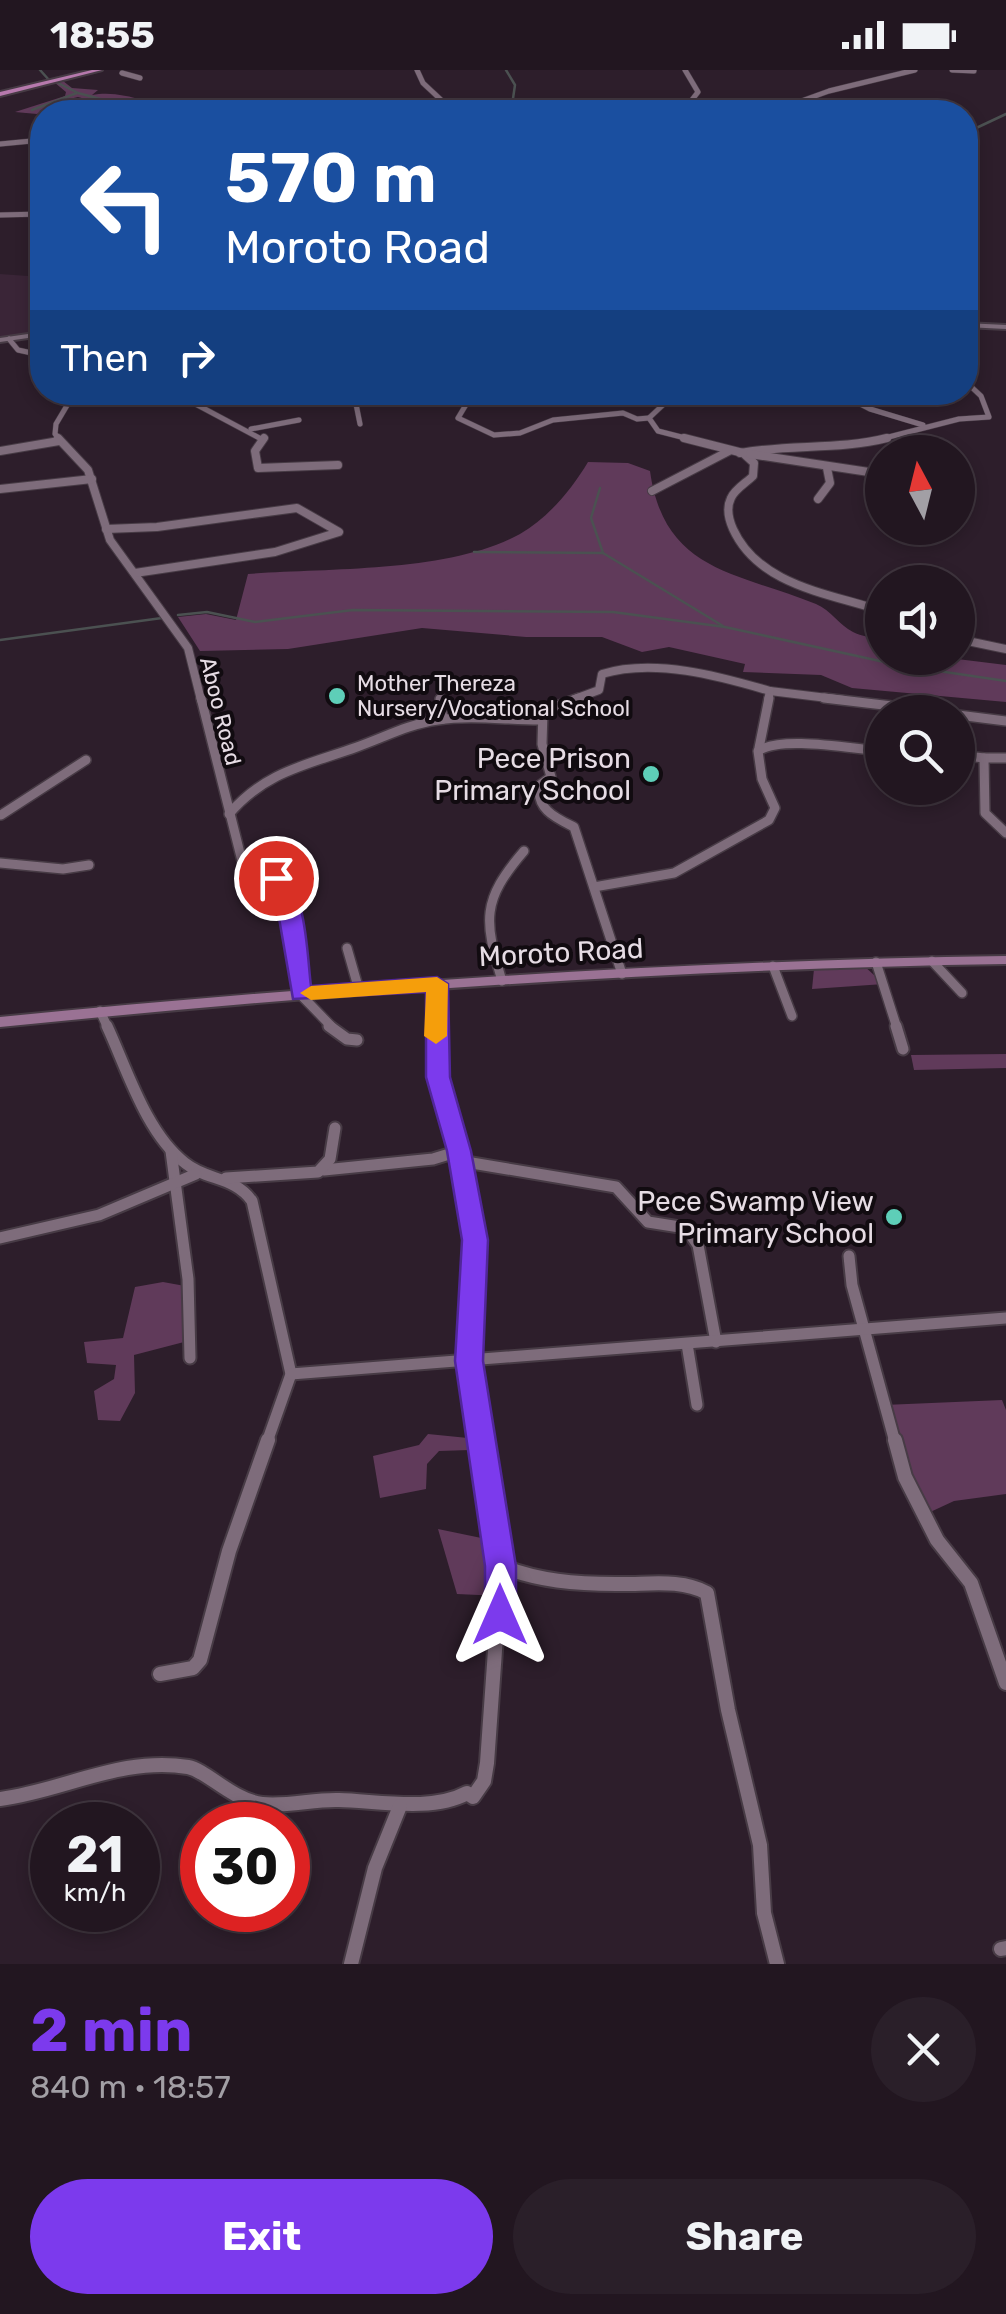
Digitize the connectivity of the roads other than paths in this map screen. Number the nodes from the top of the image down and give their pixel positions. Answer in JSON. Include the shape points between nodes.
{"nodes":[{"id":1,"x":99,"y":70,"type":"edge"},
{"id":2,"x":416,"y":70,"type":"edge"},
{"id":3,"x":684,"y":70,"type":"edge"},
{"id":4,"x":915,"y":70,"type":"edge"},
{"id":5,"x":952,"y":70,"type":"edge"},
{"id":6,"x":974,"y":71,"type":"edge"},
{"id":7,"x":119,"y":72,"type":"edge"},
{"id":8,"x":134,"y":73,"type":"dead end"},
{"id":9,"x":140,"y":78,"type":"dead end"},
{"id":10,"x":0,"y":94,"type":"edge"},
{"id":11,"x":441,"y":100,"type":"edge"},
{"id":12,"x":692,"y":100,"type":"edge"},
{"id":13,"x":802,"y":100,"type":"edge"},
{"id":14,"x":30,"y":141,"type":"edge"},
{"id":15,"x":0,"y":144,"type":"edge"},
{"id":16,"x":30,"y":215,"type":"edge"},
{"id":17,"x":0,"y":216,"type":"edge"},
{"id":18,"x":978,"y":327,"type":"edge"},
{"id":19,"x":1006,"y":328,"type":"edge"},
{"id":20,"x":30,"y":336,"type":"edge"},
{"id":21,"x":4,"y":339,"type":"edge"},
{"id":22,"x":30,"y":353,"type":"edge"},
{"id":23,"x":978,"y":392,"type":"edge"},
{"id":24,"x":67,"y":405,"type":"edge"},
{"id":25,"x":193,"y":405,"type":"edge"},
{"id":26,"x":356,"y":405,"type":"edge"},
{"id":27,"x":466,"y":405,"type":"edge"},
{"id":28,"x":663,"y":405,"type":"edge"},
{"id":29,"x":862,"y":405,"type":"edge"},
{"id":30,"x":650,"y":418,"type":"junction"},
{"id":31,"x":299,"y":420,"type":"dead end"},
{"id":32,"x":360,"y":424,"type":"dead end"},
{"id":33,"x":926,"y":426,"type":"junction"},
{"id":34,"x":250,"y":429,"type":"junction"},
{"id":35,"x":59,"y":441,"type":"junction"},
{"id":36,"x":0,"y":450,"type":"edge"},
{"id":37,"x":726,"y":452,"type":"junction"},
{"id":38,"x":759,"y":452,"type":"junction"},
{"id":39,"x":741,"y":453,"type":"junction"},
{"id":40,"x":338,"y":465,"type":"dead end"},
{"id":41,"x":827,"y":468,"type":"junction"},
{"id":42,"x":865,"y":472,"type":"edge"},
{"id":43,"x":92,"y":479,"type":"junction"},
{"id":44,"x":0,"y":489,"type":"edge"},
{"id":45,"x":652,"y":491,"type":"dead end"},
{"id":46,"x":818,"y":499,"type":"dead end"},
{"id":47,"x":106,"y":529,"type":"junction"},
{"id":48,"x":135,"y":572,"type":"junction"},
{"id":49,"x":865,"y":606,"type":"edge"},
{"id":50,"x":975,"y":643,"type":"edge"},
{"id":51,"x":1006,"y":650,"type":"edge"},
{"id":52,"x":770,"y":691,"type":"junction"},
{"id":53,"x":440,"y":699,"type":"dead end"},
{"id":54,"x":865,"y":703,"type":"edge"},
{"id":55,"x":975,"y":717,"type":"edge"},
{"id":56,"x":442,"y":719,"type":"junction"},
{"id":57,"x":540,"y":720,"type":"junction"},
{"id":58,"x":1006,"y":722,"type":"edge"},
{"id":59,"x":759,"y":748,"type":"junction"},
{"id":60,"x":865,"y":750,"type":"edge"},
{"id":61,"x":975,"y":757,"type":"edge"},
{"id":62,"x":984,"y":758,"type":"junction"},
{"id":63,"x":1006,"y":758,"type":"edge"},
{"id":64,"x":86,"y":760,"type":"dead end"},
{"id":65,"x":229,"y":814,"type":"junction"},
{"id":66,"x":0,"y":815,"type":"edge"},
{"id":67,"x":1006,"y":833,"type":"edge"},
{"id":68,"x":524,"y":851,"type":"dead end"},
{"id":69,"x":0,"y":863,"type":"edge"},
{"id":70,"x":89,"y":866,"type":"dead end"},
{"id":71,"x":594,"y":886,"type":"junction"},
{"id":72,"x":346,"y":948,"type":"dead end"},
{"id":73,"x":932,"y":960,"type":"junction"},
{"id":74,"x":1006,"y":960,"type":"edge"},
{"id":75,"x":876,"y":962,"type":"junction"},
{"id":76,"x":773,"y":966,"type":"junction"},
{"id":77,"x":622,"y":974,"type":"junction"},
{"id":78,"x":502,"y":981,"type":"junction"},
{"id":79,"x":437,"y":984,"type":"junction"},
{"id":80,"x":359,"y":990,"type":"junction"},
{"id":81,"x":962,"y":993,"type":"dead end"},
{"id":82,"x":300,"y":994,"type":"junction"},
{"id":83,"x":100,"y":1011,"type":"junction"},
{"id":84,"x":792,"y":1016,"type":"dead end"},
{"id":85,"x":0,"y":1022,"type":"edge"},
{"id":86,"x":358,"y":1040,"type":"dead end"},
{"id":87,"x":903,"y":1049,"type":"dead end"},
{"id":88,"x":335,"y":1128,"type":"dead end"},
{"id":89,"x":171,"y":1150,"type":"junction"},
{"id":90,"x":460,"y":1156,"type":"junction"},
{"id":91,"x":324,"y":1170,"type":"junction"},
{"id":92,"x":196,"y":1174,"type":"junction"},
{"id":93,"x":225,"y":1178,"type":"junction"},
{"id":94,"x":176,"y":1180,"type":"junction"},
{"id":95,"x":0,"y":1238,"type":"edge"},
{"id":96,"x":849,"y":1256,"type":"dead end"},
{"id":97,"x":1006,"y":1318,"type":"edge"},
{"id":98,"x":866,"y":1328,"type":"junction"},
{"id":99,"x":716,"y":1342,"type":"junction"},
{"id":100,"x":687,"y":1344,"type":"junction"},
{"id":101,"x":190,"y":1358,"type":"dead end"},
{"id":102,"x":469,"y":1361,"type":"junction"},
{"id":103,"x":291,"y":1374,"type":"junction"},
{"id":104,"x":697,"y":1405,"type":"dead end"},
{"id":105,"x":500,"y":1566,"type":"junction"},
{"id":106,"x":160,"y":1674,"type":"dead end"},
{"id":107,"x":1006,"y":1683,"type":"edge"},
{"id":108,"x":0,"y":1799,"type":"edge"},
{"id":109,"x":400,"y":1806,"type":"junction"},
{"id":110,"x":351,"y":1964,"type":"edge"},
{"id":111,"x":777,"y":1964,"type":"edge"}],
"edges":[{"from":1,"to":10,"type":"main road"},
{"from":2,"to":11,"type":"street"},
{"from":3,"to":12,"type":"street","via":[[698,92]]},
{"from":4,"to":13,"type":"street"},
{"from":5,"to":6,"type":"street"},
{"from":7,"to":8,"type":"street"},
{"from":7,"to":9,"type":"street"},
{"from":14,"to":15,"type":"street"},
{"from":16,"to":17,"type":"street"},
{"from":18,"to":19,"type":"street"},
{"from":20,"to":21,"type":"street"},
{"from":21,"to":22,"type":"street"},
{"from":23,"to":33,"type":"street","via":[[989,417]]},
{"from":24,"to":35,"type":"street","via":[[56,424]]},
{"from":25,"to":34,"type":"street"},
{"from":26,"to":32,"type":"street"},
{"from":27,"to":30,"type":"street","via":[[458,418],[494,435],[562,419],[620,413]]},
{"from":28,"to":30,"type":"street"},
{"from":29,"to":33,"type":"street"},
{"from":30,"to":37,"type":"street","via":[[663,433]]},
{"from":31,"to":34,"type":"street"},
{"from":33,"to":38,"type":"street","via":[[866,443]]},
{"from":34,"to":40,"type":"street","via":[[265,438],[255,451],[258,468]]},
{"from":35,"to":36,"type":"street"},
{"from":35,"to":43,"type":"street","name":"Aboo Road"},
{"from":37,"to":39,"type":"street"},
{"from":37,"to":45,"type":"street"},
{"from":38,"to":39,"type":"street"},
{"from":38,"to":41,"type":"street"},
{"from":39,"to":49,"type":"street","via":[[754,463],[754,472],[731,498],[730,522],[752,558],[796,587]]},
{"from":41,"to":42,"type":"street"},
{"from":41,"to":46,"type":"street","via":[[830,483]]},
{"from":43,"to":44,"type":"street"},
{"from":43,"to":47,"type":"street","name":"Aboo Road"},
{"from":47,"to":48,"type":"street","name":"Aboo Road"},
{"from":47,"to":48,"type":"street","via":[[297,508],[339,532],[312,543]]},
{"from":48,"to":65,"type":"street","name":"Aboo Road","via":[[188,648]]},
{"from":50,"to":51,"type":"street"},
{"from":52,"to":54,"type":"street"},
{"from":52,"to":57,"type":"street","via":[[622,667],[602,674],[599,690],[548,707]]},
{"from":52,"to":59,"type":"street"},
{"from":53,"to":56,"type":"street"},
{"from":55,"to":58,"type":"street"},
{"from":56,"to":57,"type":"street"},
{"from":56,"to":65,"type":"street","via":[[317,758],[249,791]]},
{"from":57,"to":71,"type":"street","via":[[551,777],[538,794],[548,813],[574,827]]},
{"from":59,"to":60,"type":"street"},
{"from":59,"to":71,"type":"street","via":[[759,770],[775,808],[769,820],[674,873]]},
{"from":61,"to":62,"type":"street"},
{"from":62,"to":63,"type":"street"},
{"from":62,"to":67,"type":"street","via":[[985,813]]},
{"from":64,"to":66,"type":"street"},
{"from":65,"to":82,"type":"street","name":"Aboo Road","via":[[244,868],[284,887]]},
{"from":68,"to":78,"type":"street","via":[[486,902]]},
{"from":69,"to":70,"type":"street"},
{"from":71,"to":77,"type":"street"},
{"from":72,"to":80,"type":"street"},
{"from":73,"to":74,"type":"main road","name":"Moroto Road"},
{"from":73,"to":75,"type":"main road","name":"Moroto Road"},
{"from":73,"to":81,"type":"street"},
{"from":75,"to":76,"type":"main road","name":"Moroto Road"},
{"from":75,"to":87,"type":"street"},
{"from":76,"to":77,"type":"main road","name":"Moroto Road"},
{"from":76,"to":84,"type":"street"},
{"from":77,"to":78,"type":"main road","name":"Moroto Road"},
{"from":78,"to":79,"type":"main road","name":"Moroto Road"},
{"from":79,"to":80,"type":"main road","name":"Moroto Road"},
{"from":79,"to":90,"type":"street","via":[[438,1077]]},
{"from":80,"to":82,"type":"main road","name":"Moroto Road"},
{"from":82,"to":83,"type":"main road","name":"Moroto Road"},
{"from":82,"to":86,"type":"street","via":[[326,1023]]},
{"from":83,"to":85,"type":"main road","name":"Moroto Road"},
{"from":83,"to":89,"type":"street"},
{"from":88,"to":91,"type":"street"},
{"from":89,"to":92,"type":"street"},
{"from":89,"to":94,"type":"street"},
{"from":90,"to":91,"type":"street"},
{"from":90,"to":99,"type":"street","via":[[616,1186],[648,1222],[686,1228],[698,1245]]},
{"from":90,"to":102,"type":"street","via":[[475,1240]]},
{"from":91,"to":93,"type":"street"},
{"from":92,"to":93,"type":"street"},
{"from":92,"to":94,"type":"street"},
{"from":93,"to":103,"type":"street","via":[[252,1201]]},
{"from":94,"to":95,"type":"street","via":[[99,1215]]},
{"from":94,"to":101,"type":"street"},
{"from":96,"to":98,"type":"street"},
{"from":97,"to":98,"type":"street"},
{"from":98,"to":99,"type":"street"},
{"from":98,"to":107,"type":"street","via":[[905,1477],[937,1540],[972,1582]]},
{"from":99,"to":100,"type":"street"},
{"from":100,"to":102,"type":"street"},
{"from":100,"to":104,"type":"street"},
{"from":102,"to":103,"type":"street"},
{"from":102,"to":105,"type":"street"},
{"from":103,"to":106,"type":"street","via":[[229,1551],[200,1660],[193,1668]]},
{"from":105,"to":109,"type":"street","via":[[484,1781],[473,1797]]},
{"from":105,"to":111,"type":"street","via":[[562,1580],[691,1584],[708,1593],[760,1844],[764,1913]]},
{"from":108,"to":109,"type":"street","via":[[39,1794],[85,1775],[190,1767],[226,1792],[262,1804],[338,1800]]},
{"from":109,"to":110,"type":"street","via":[[374,1868]]}]}
